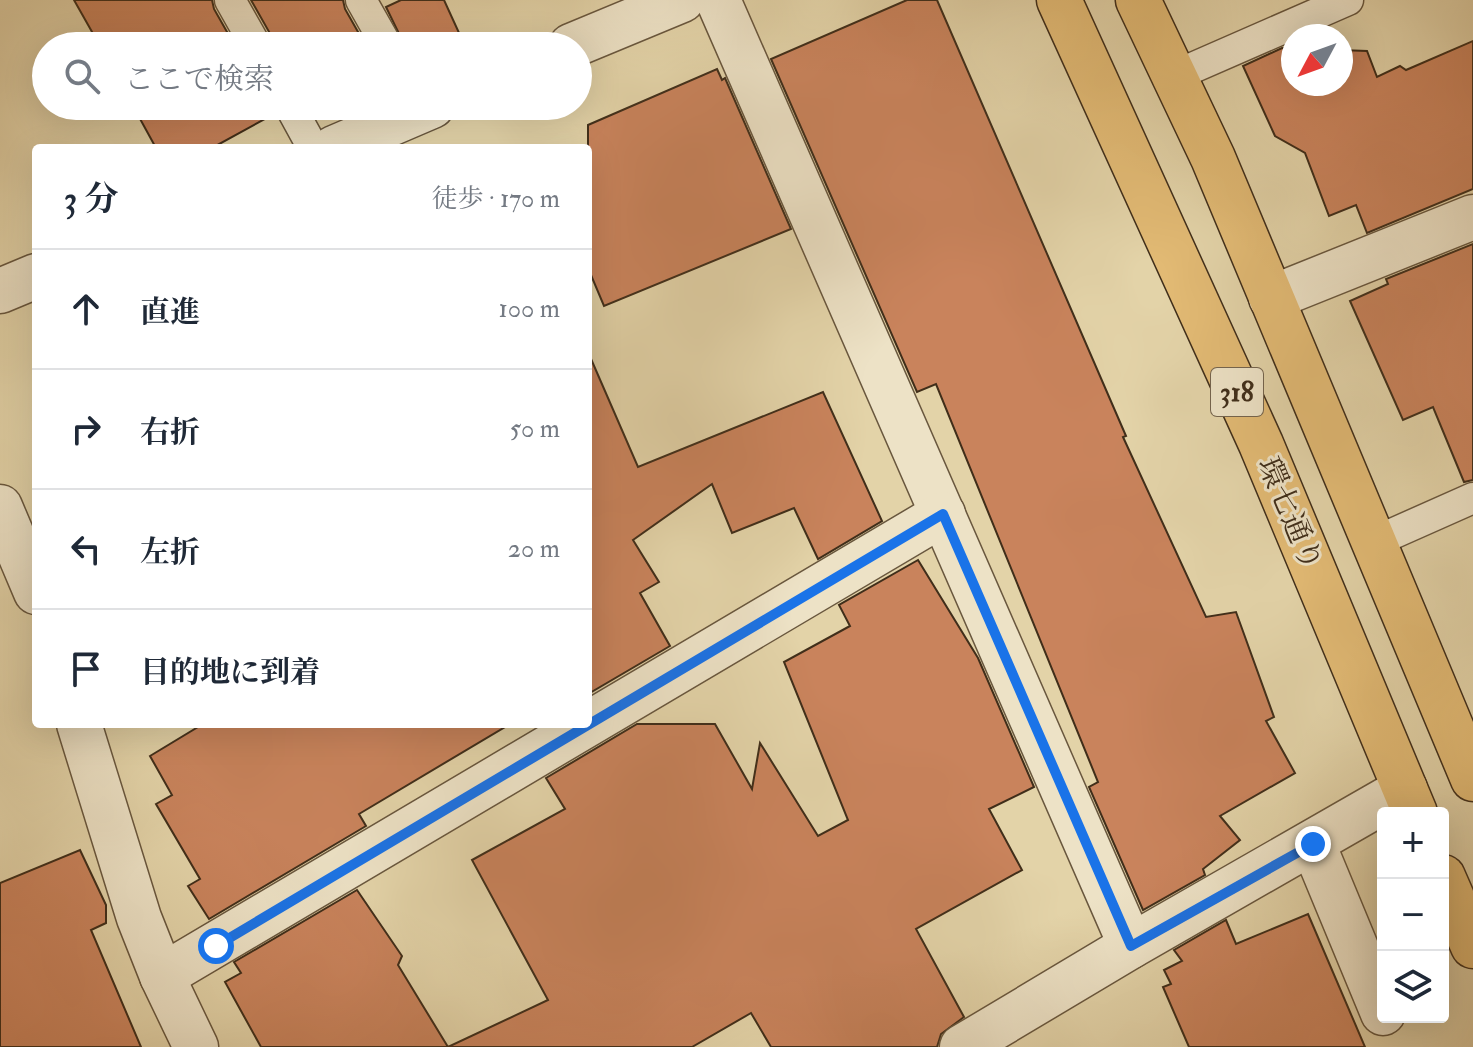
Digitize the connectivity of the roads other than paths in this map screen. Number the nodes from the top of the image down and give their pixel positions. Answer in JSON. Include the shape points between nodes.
{"nodes":[{"id":1,"x":230,"y":0,"type":"edge"},
{"id":2,"x":361,"y":0,"type":"edge"},
{"id":3,"x":682,"y":0,"type":"edge"},
{"id":4,"x":718,"y":0,"type":"edge"},
{"id":5,"x":1059,"y":0,"type":"edge"},
{"id":6,"x":1138,"y":0,"type":"edge"},
{"id":7,"x":1348,"y":0,"type":"edge"},
{"id":8,"x":248,"y":32,"type":"edge"},
{"id":9,"x":379,"y":32,"type":"edge"},
{"id":10,"x":592,"y":37,"type":"edge"},
{"id":11,"x":1174,"y":76,"type":"junction"},
{"id":12,"x":298,"y":120,"type":"edge"},
{"id":13,"x":396,"y":120,"type":"edge"},
{"id":14,"x":311,"y":144,"type":"edge"},
{"id":15,"x":343,"y":144,"type":"edge"},
{"id":16,"x":1473,"y":217,"type":"edge"},
{"id":17,"x":32,"y":278,"type":"edge"},
{"id":18,"x":0,"y":291,"type":"edge"},
{"id":19,"x":1271,"y":298,"type":"junction"},
{"id":20,"x":1473,"y":498,"type":"edge"},
{"id":21,"x":0,"y":507,"type":"edge"},
{"id":22,"x":943,"y":514,"type":"junction"},
{"id":23,"x":1374,"y":542,"type":"junction"},
{"id":24,"x":32,"y":583,"type":"edge"},
{"id":25,"x":592,"y":722,"type":"edge"},
{"id":26,"x":80,"y":728,"type":"edge"},
{"id":27,"x":581,"y":728,"type":"edge"},
{"id":28,"x":1469,"y":759,"type":"edge"},
{"id":29,"x":1410,"y":801,"type":"edge"},
{"id":30,"x":1313,"y":844,"type":"junction"},
{"id":31,"x":1444,"y":879,"type":"edge"},
{"id":32,"x":1131,"y":946,"type":"junction"},
{"id":33,"x":1473,"y":946,"type":"edge"},
{"id":34,"x":162,"y":976,"type":"junction"},
{"id":35,"x":1377,"y":998,"type":"edge"},
{"id":36,"x":1387,"y":1023,"type":"edge"},
{"id":37,"x":196,"y":1047,"type":"edge"},
{"id":38,"x":962,"y":1047,"type":"edge"},
{"id":39,"x":1397,"y":1047,"type":"edge"}],
"edges":[{"from":1,"to":8,"type":"lane"},
{"from":2,"to":9,"type":"lane"},
{"from":3,"to":10,"type":"street"},
{"from":4,"to":22,"type":"street"},
{"from":5,"to":29,"type":"main road","name":"環七通り","number":"318","via":[[1261,444]]},
{"from":6,"to":11,"type":"main road","number":"318"},
{"from":7,"to":11,"type":"lane"},
{"from":11,"to":19,"type":"main road","number":"318"},
{"from":12,"to":14,"type":"lane"},
{"from":13,"to":15,"type":"street"},
{"from":16,"to":19,"type":"street"},
{"from":17,"to":18,"type":"street"},
{"from":19,"to":23,"type":"main road","number":"318"},
{"from":20,"to":23,"type":"lane"},
{"from":21,"to":24,"type":"street"},
{"from":22,"to":25,"type":"street"},
{"from":22,"to":32,"type":"street"},
{"from":23,"to":28,"type":"main road","number":"318"},
{"from":26,"to":34,"type":"street"},
{"from":27,"to":34,"type":"street"},
{"from":29,"to":30,"type":"street"},
{"from":30,"to":32,"type":"street"},
{"from":30,"to":35,"type":"street"},
{"from":31,"to":33,"type":"main road"},
{"from":32,"to":38,"type":"street"},
{"from":34,"to":37,"type":"street"},
{"from":36,"to":39,"type":"street"}]}
